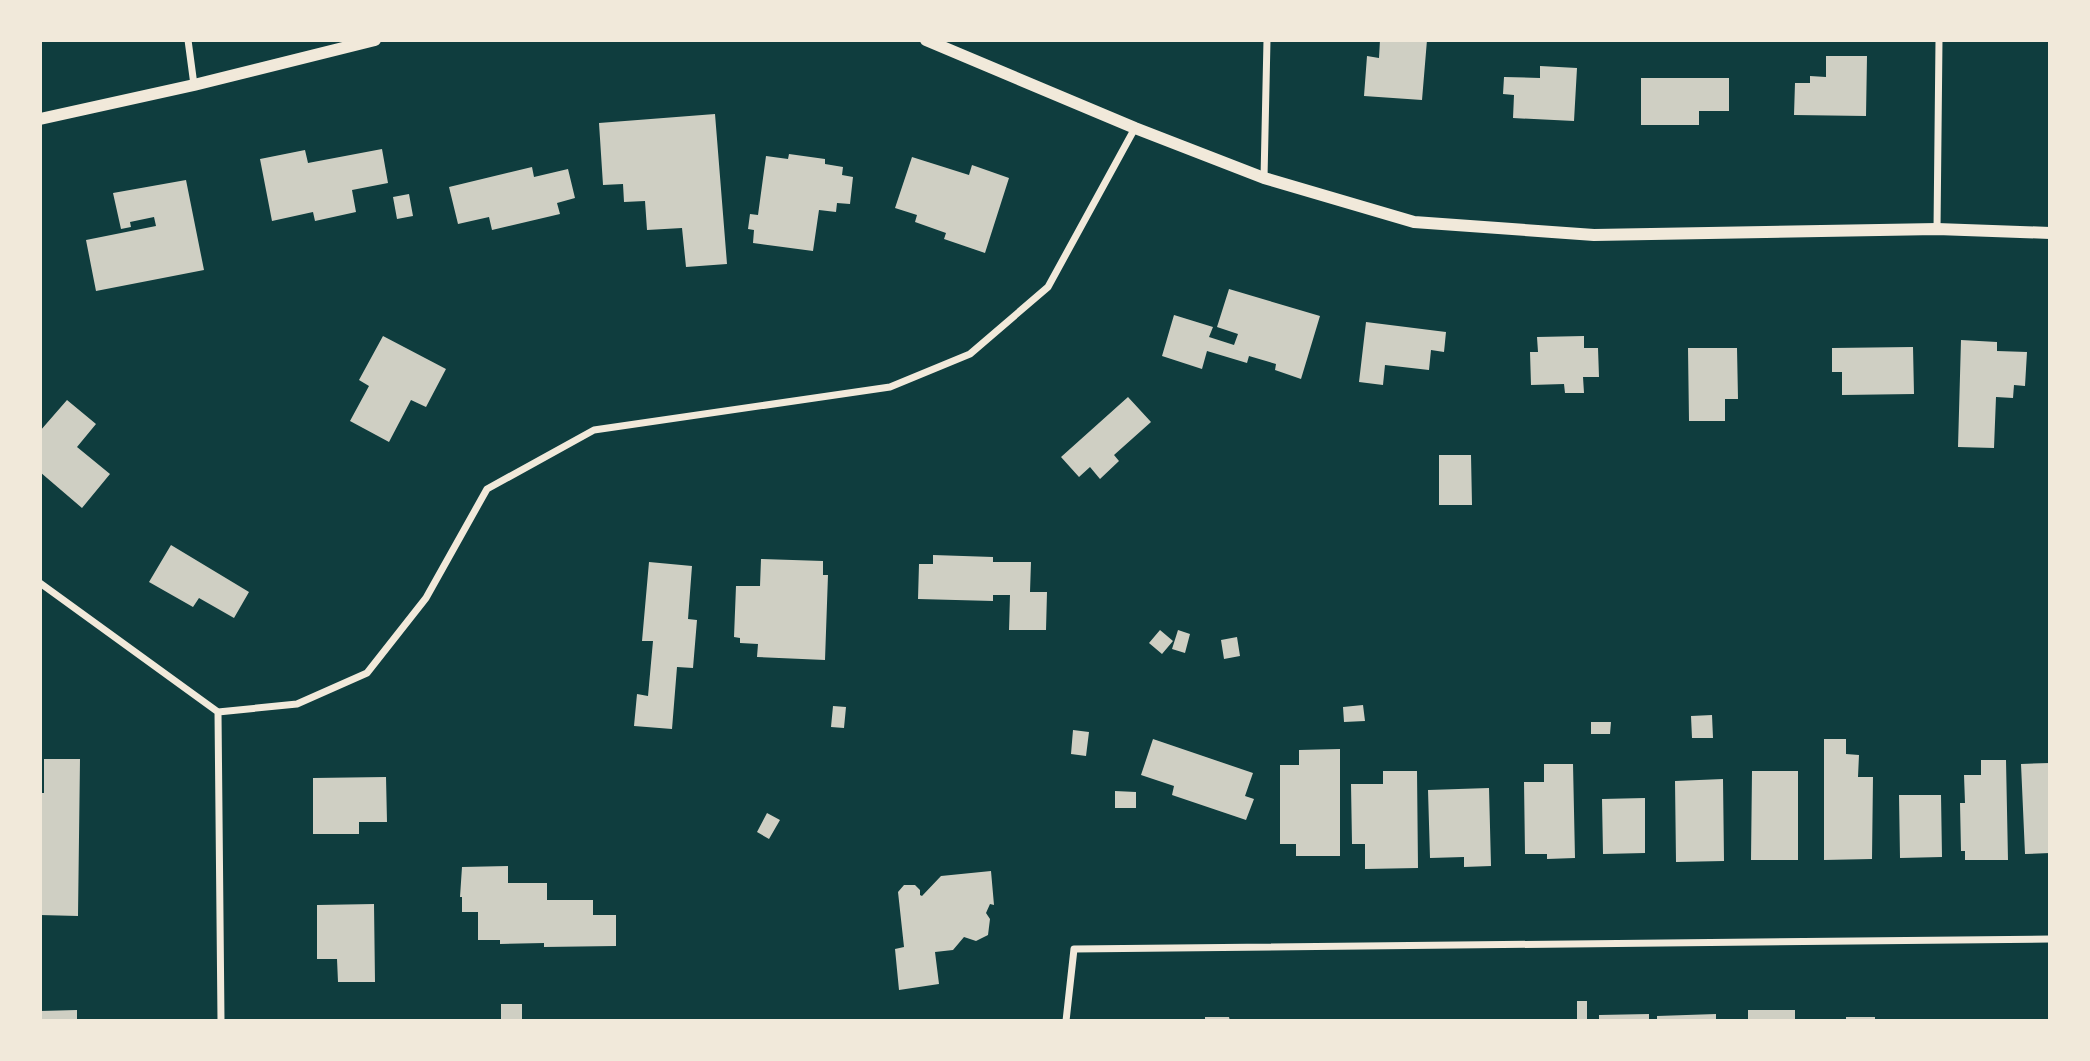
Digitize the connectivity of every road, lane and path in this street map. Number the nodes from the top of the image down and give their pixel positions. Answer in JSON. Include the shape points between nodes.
{"nodes":[{"id":1,"x":188,"y":40,"type":"edge"},
{"id":2,"x":375,"y":40,"type":"edge"},
{"id":3,"x":926,"y":40,"type":"edge"},
{"id":4,"x":1267,"y":40,"type":"edge"},
{"id":5,"x":1939,"y":40,"type":"edge"},
{"id":6,"x":194,"y":85,"type":"junction"},
{"id":7,"x":40,"y":119,"type":"edge"},
{"id":8,"x":1135,"y":128,"type":"junction"},
{"id":9,"x":1264,"y":178,"type":"junction"},
{"id":10,"x":1937,"y":229,"type":"junction"},
{"id":11,"x":2050,"y":233,"type":"edge"},
{"id":12,"x":40,"y":583,"type":"edge"},
{"id":13,"x":218,"y":712,"type":"junction"},
{"id":14,"x":2050,"y":939,"type":"edge"},
{"id":15,"x":221,"y":1021,"type":"edge"},
{"id":16,"x":1066,"y":1021,"type":"edge"}],
"edges":[{"from":1,"to":6,"type":"street"},
{"from":2,"to":6,"type":"street"},
{"from":3,"to":8,"type":"street"},
{"from":4,"to":9,"type":"street"},
{"from":5,"to":10,"type":"street"},
{"from":6,"to":7,"type":"street"},
{"from":8,"to":9,"type":"street"},
{"from":8,"to":13,"type":"street","via":[[1048,287],[970,354],[890,387],[594,430],[487,489],[426,597],[366,673],[297,704]]},
{"from":9,"to":10,"type":"street","via":[[1414,222],[1594,235]]},
{"from":10,"to":11,"type":"street"},
{"from":12,"to":13,"type":"street"},
{"from":13,"to":15,"type":"street"},
{"from":14,"to":16,"type":"street","via":[[1074,949]]}]}
